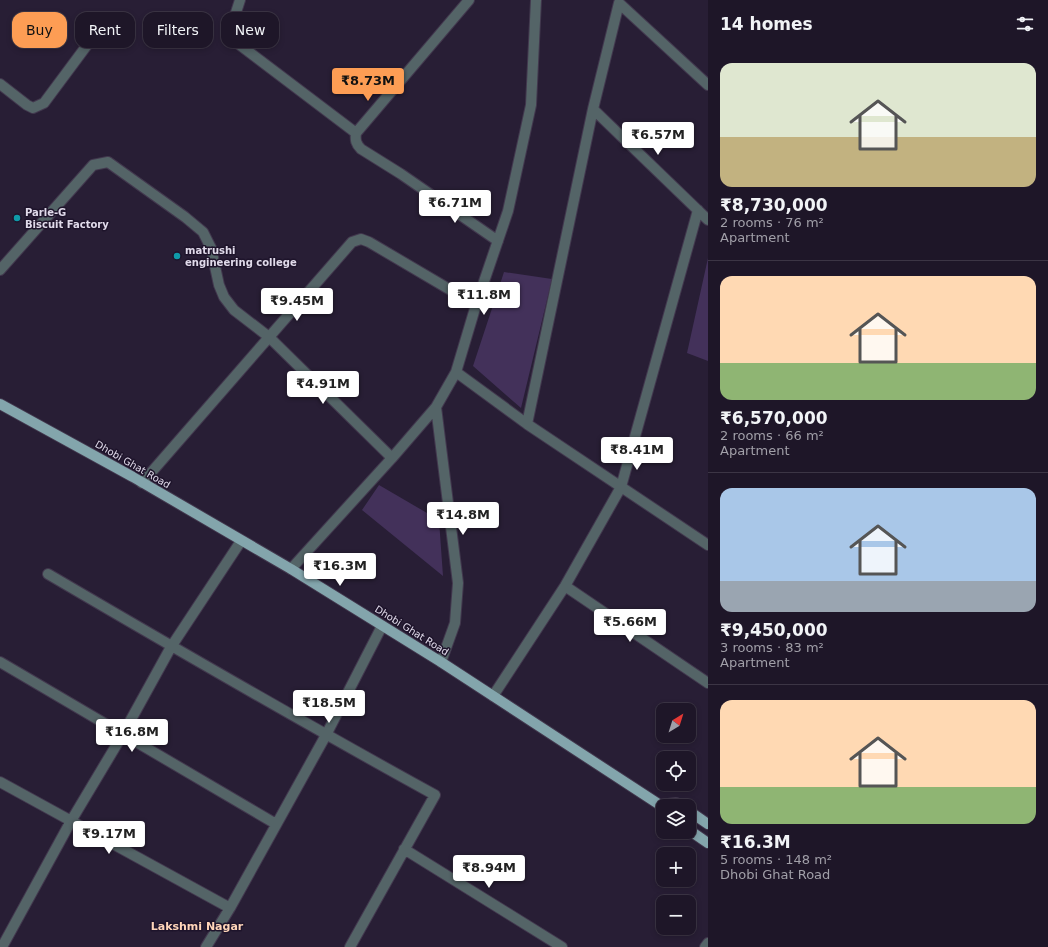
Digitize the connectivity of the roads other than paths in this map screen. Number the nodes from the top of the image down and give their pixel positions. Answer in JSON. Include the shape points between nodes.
{"nodes":[{"id":1,"x":240,"y":0,"type":"edge"},
{"id":2,"x":469,"y":0,"type":"edge"},
{"id":3,"x":536,"y":0,"type":"edge"},
{"id":4,"x":85,"y":48,"type":"edge"},
{"id":5,"x":708,"y":84,"type":"edge"},
{"id":6,"x":2,"y":88,"type":"edge"},
{"id":7,"x":593,"y":109,"type":"junction"},
{"id":8,"x":356,"y":133,"type":"junction"},
{"id":9,"x":698,"y":210,"type":"junction"},
{"id":10,"x":708,"y":220,"type":"edge"},
{"id":11,"x":498,"y":241,"type":"junction"},
{"id":12,"x":0,"y":270,"type":"edge"},
{"id":13,"x":476,"y":305,"type":"junction"},
{"id":14,"x":269,"y":337,"type":"junction"},
{"id":15,"x":456,"y":372,"type":"junction"},
{"id":16,"x":0,"y":404,"type":"edge"},
{"id":17,"x":436,"y":406,"type":"junction"},
{"id":18,"x":527,"y":424,"type":"junction"},
{"id":19,"x":392,"y":458,"type":"junction"},
{"id":20,"x":142,"y":483,"type":"junction"},
{"id":21,"x":621,"y":487,"type":"junction"},
{"id":22,"x":242,"y":541,"type":"junction"},
{"id":23,"x":707,"y":543,"type":"edge"},
{"id":24,"x":292,"y":569,"type":"junction"},
{"id":25,"x":48,"y":574,"type":"dead end"},
{"id":26,"x":565,"y":586,"type":"junction"},
{"id":27,"x":382,"y":626,"type":"junction"},
{"id":28,"x":171,"y":647,"type":"junction"},
{"id":29,"x":0,"y":662,"type":"edge"},
{"id":30,"x":441,"y":662,"type":"junction"},
{"id":31,"x":708,"y":683,"type":"edge"},
{"id":32,"x":493,"y":696,"type":"junction"},
{"id":33,"x":123,"y":734,"type":"junction"},
{"id":34,"x":326,"y":735,"type":"junction"},
{"id":35,"x":0,"y":782,"type":"edge"},
{"id":36,"x":656,"y":804,"type":"edge"},
{"id":37,"x":696,"y":816,"type":"edge"},
{"id":38,"x":71,"y":821,"type":"junction"},
{"id":39,"x":276,"y":824,"type":"junction"},
{"id":40,"x":708,"y":824,"type":"edge"},
{"id":41,"x":696,"y":835,"type":"edge"},
{"id":42,"x":708,"y":843,"type":"edge"},
{"id":43,"x":404,"y":849,"type":"junction"},
{"id":44,"x":230,"y":908,"type":"junction"},
{"id":45,"x":708,"y":943,"type":"edge"},
{"id":46,"x":2,"y":947,"type":"edge"},
{"id":47,"x":206,"y":947,"type":"edge"},
{"id":48,"x":350,"y":947,"type":"edge"},
{"id":49,"x":562,"y":947,"type":"edge"},
{"id":50,"x":705,"y":947,"type":"edge"}],
"edges":[{"from":1,"to":8,"type":"street","via":[[231,28],[232,39]]},
{"from":2,"to":8,"type":"street"},
{"from":3,"to":11,"type":"street","via":[[531,105],[508,212]]},
{"from":4,"to":6,"type":"street","via":[[44,103],[33,108]]},
{"from":5,"to":7,"type":"street","via":[[619,3]]},
{"from":7,"to":9,"type":"street"},
{"from":7,"to":18,"type":"street"},
{"from":8,"to":11,"type":"street","via":[[355,139],[361,149]]},
{"from":9,"to":10,"type":"street"},
{"from":9,"to":21,"type":"street"},
{"from":11,"to":13,"type":"street"},
{"from":12,"to":14,"type":"street","via":[[93,165],[108,162],[203,232],[211,248],[224,297],[234,310]]},
{"from":13,"to":14,"type":"street","via":[[361,239],[352,242]]},
{"from":13,"to":15,"type":"street"},
{"from":14,"to":19,"type":"street"},
{"from":14,"to":20,"type":"street"},
{"from":15,"to":17,"type":"street"},
{"from":15,"to":18,"type":"street"},
{"from":16,"to":20,"type":"main road","name":"Dhobi Ghat Road"},
{"from":17,"to":19,"type":"street"},
{"from":17,"to":30,"type":"street","via":[[458,583],[455,624]]},
{"from":18,"to":21,"type":"street"},
{"from":19,"to":24,"type":"street"},
{"from":20,"to":22,"type":"main road","name":"Dhobi Ghat Road"},
{"from":21,"to":23,"type":"street"},
{"from":21,"to":26,"type":"street"},
{"from":22,"to":24,"type":"main road","name":"Dhobi Ghat Road"},
{"from":22,"to":28,"type":"street"},
{"from":24,"to":27,"type":"main road","name":"Dhobi Ghat Road"},
{"from":25,"to":28,"type":"street"},
{"from":26,"to":31,"type":"street"},
{"from":26,"to":32,"type":"street"},
{"from":27,"to":30,"type":"main road","name":"Dhobi Ghat Road"},
{"from":27,"to":34,"type":"street"},
{"from":28,"to":33,"type":"street"},
{"from":28,"to":34,"type":"street"},
{"from":29,"to":33,"type":"street"},
{"from":30,"to":32,"type":"main road","name":"Dhobi Ghat Road"},
{"from":32,"to":36,"type":"main road","name":"Dhobi Ghat Road"},
{"from":33,"to":38,"type":"street"},
{"from":33,"to":39,"type":"street"},
{"from":34,"to":39,"type":"street"},
{"from":34,"to":43,"type":"street","via":[[435,795]]},
{"from":35,"to":38,"type":"street"},
{"from":37,"to":40,"type":"main road"},
{"from":38,"to":44,"type":"street"},
{"from":38,"to":46,"type":"street"},
{"from":39,"to":44,"type":"street"},
{"from":41,"to":42,"type":"main road"},
{"from":43,"to":48,"type":"street"},
{"from":43,"to":49,"type":"street"},
{"from":44,"to":47,"type":"street"},
{"from":45,"to":50,"type":"street"}]}
